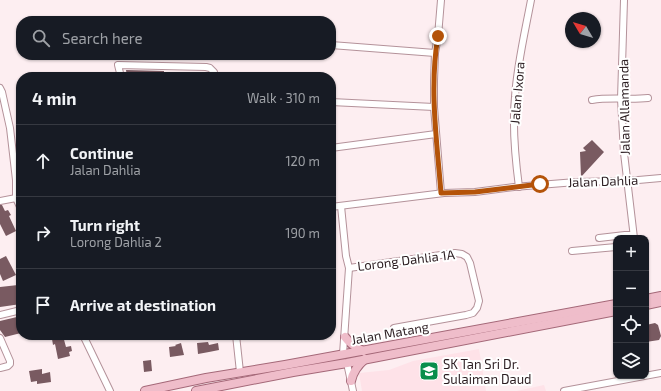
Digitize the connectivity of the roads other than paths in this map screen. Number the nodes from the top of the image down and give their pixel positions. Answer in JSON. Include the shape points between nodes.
{"nodes":[{"id":1,"x":441,"y":0,"type":"edge"},
{"id":2,"x":531,"y":0,"type":"edge"},
{"id":3,"x":624,"y":0,"type":"edge"},
{"id":4,"x":336,"y":45,"type":"edge"},
{"id":5,"x":435,"y":53,"type":"junction"},
{"id":6,"x":120,"y":72,"type":"edge"},
{"id":7,"x":212,"y":72,"type":"edge"},
{"id":8,"x":1,"y":91,"type":"edge"},
{"id":9,"x":648,"y":98,"type":"dead end"},
{"id":10,"x":621,"y":99,"type":"junction"},
{"id":11,"x":592,"y":100,"type":"dead end"},
{"id":12,"x":336,"y":102,"type":"edge"},
{"id":13,"x":434,"y":107,"type":"junction"},
{"id":14,"x":436,"y":134,"type":"junction"},
{"id":15,"x":336,"y":147,"type":"edge"},
{"id":16,"x":661,"y":178,"type":"edge"},
{"id":17,"x":627,"y":181,"type":"junction"},
{"id":18,"x":518,"y":187,"type":"junction"},
{"id":19,"x":441,"y":193,"type":"junction"},
{"id":20,"x":16,"y":198,"type":"joint"},
{"id":21,"x":0,"y":201,"type":"edge"},
{"id":22,"x":341,"y":206,"type":"junction"},
{"id":23,"x":336,"y":207,"type":"edge"},
{"id":24,"x":633,"y":235,"type":"edge"},
{"id":25,"x":613,"y":236,"type":"edge"},
{"id":26,"x":599,"y":238,"type":"dead end"},
{"id":27,"x":613,"y":247,"type":"edge"},
{"id":28,"x":572,"y":251,"type":"dead end"},
{"id":29,"x":349,"y":268,"type":"junction"},
{"id":30,"x":661,"y":296,"type":"edge"},
{"id":31,"x":649,"y":298,"type":"edge"},
{"id":32,"x":661,"y":302,"type":"edge"},
{"id":33,"x":649,"y":304,"type":"edge"},
{"id":34,"x":613,"y":305,"type":"edge"},
{"id":35,"x":16,"y":311,"type":"edge"},
{"id":36,"x":613,"y":312,"type":"edge"},
{"id":37,"x":0,"y":315,"type":"edge"},
{"id":38,"x":394,"y":328,"type":"dead end"},
{"id":39,"x":345,"y":337,"type":"junction"},
{"id":40,"x":0,"y":338,"type":"edge"},
{"id":41,"x":85,"y":340,"type":"edge"},
{"id":42,"x":237,"y":340,"type":"edge"},
{"id":43,"x":363,"y":350,"type":"junction"},
{"id":44,"x":343,"y":354,"type":"junction"},
{"id":45,"x":329,"y":357,"type":"junction"},
{"id":46,"x":366,"y":359,"type":"junction"},
{"id":47,"x":347,"y":363,"type":"junction"},
{"id":48,"x":0,"y":368,"type":"edge"},
{"id":49,"x":240,"y":372,"type":"junction"},
{"id":50,"x":661,"y":374,"type":"edge"},
{"id":51,"x":350,"y":381,"type":"junction"},
{"id":52,"x":110,"y":391,"type":"edge"},
{"id":53,"x":145,"y":391,"type":"edge"},
{"id":54,"x":196,"y":391,"type":"edge"},
{"id":55,"x":353,"y":391,"type":"edge"},
{"id":56,"x":564,"y":391,"type":"edge"}],
"edges":[{"from":1,"to":5,"type":"street"},
{"from":2,"to":18,"type":"street","name":"Jalan Ixora","via":[[515,98],[514,142]]},
{"from":3,"to":10,"type":"street","name":"Jalan Allamanda"},
{"from":4,"to":5,"type":"street"},
{"from":5,"to":13,"type":"street"},
{"from":6,"to":7,"type":"street","via":[[118,65],[206,67]]},
{"from":8,"to":20,"type":"street","via":[[10,128]]},
{"from":9,"to":10,"type":"street"},
{"from":10,"to":11,"type":"street"},
{"from":10,"to":17,"type":"street","name":"Jalan Allamanda"},
{"from":12,"to":13,"type":"street"},
{"from":13,"to":14,"type":"street"},
{"from":14,"to":15,"type":"street"},
{"from":14,"to":19,"type":"street"},
{"from":16,"to":17,"type":"street","name":"Jalan Dahlia"},
{"from":17,"to":18,"type":"street","name":"Jalan Dahlia"},
{"from":17,"to":24,"type":"street","name":"Jalan Allamanda"},
{"from":18,"to":19,"type":"street","name":"Jalan Dahlia"},
{"from":19,"to":22,"type":"street","name":"Jalan Dahlia"},
{"from":20,"to":21,"type":"street"},
{"from":22,"to":23,"type":"street","name":"Jalan Dahlia"},
{"from":22,"to":29,"type":"street"},
{"from":25,"to":26,"type":"street"},
{"from":27,"to":28,"type":"street"},
{"from":29,"to":38,"type":"street","name":"Lorong Dahlia 1A","via":[[455,253],[467,257],[479,301],[473,313]]},
{"from":29,"to":39,"type":"street"},
{"from":30,"to":31,"type":"main road"},
{"from":32,"to":33,"type":"main road"},
{"from":34,"to":43,"type":"main road","name":"Jalan Matang"},
{"from":35,"to":37,"type":"street"},
{"from":36,"to":46,"type":"main road","name":"Jalan Matang"},
{"from":39,"to":43,"type":"main road","via":[[351,344]]},
{"from":39,"to":44,"type":"street"},
{"from":40,"to":48,"type":"street","via":[[10,361],[8,366]]},
{"from":41,"to":52,"type":"street"},
{"from":42,"to":49,"type":"street"},
{"from":43,"to":44,"type":"main road","name":"Jalan Matang"},
{"from":44,"to":45,"type":"main road","name":"Jalan Matang"},
{"from":45,"to":47,"type":"main road","via":[[343,356]]},
{"from":45,"to":49,"type":"main road","name":"Jalan Matang"},
{"from":46,"to":47,"type":"main road","name":"Jalan Matang"},
{"from":46,"to":51,"type":"main road","via":[[355,370]]},
{"from":47,"to":51,"type":"street"},
{"from":47,"to":54,"type":"main road","name":"Jalan Matang"},
{"from":49,"to":53,"type":"main road","name":"Jalan Matang"},
{"from":50,"to":56,"type":"street"},
{"from":51,"to":55,"type":"street"}]}
